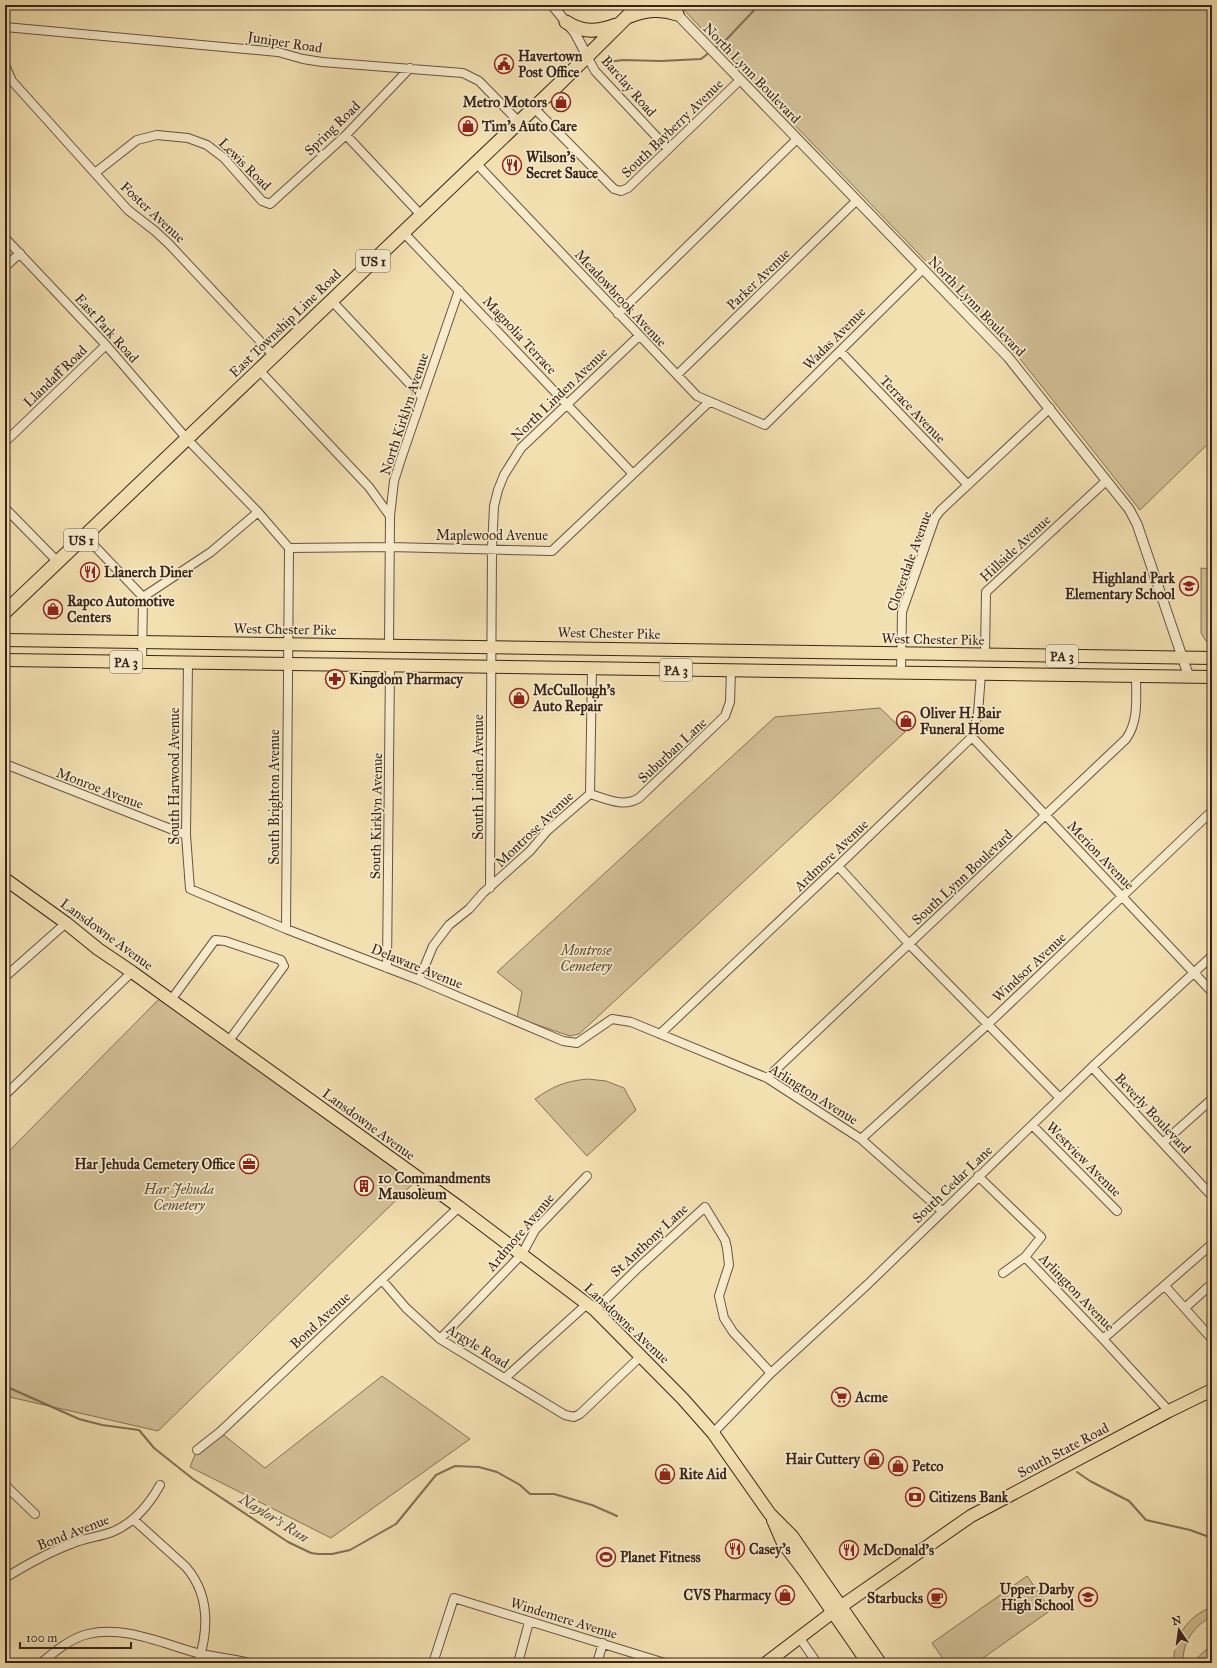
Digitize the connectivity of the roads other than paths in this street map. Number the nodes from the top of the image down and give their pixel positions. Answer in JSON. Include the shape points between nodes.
{"nodes":[{"id":1,"x":552,"y":5,"type":"edge"},
{"id":2,"x":639,"y":5,"type":"edge"},
{"id":3,"x":673,"y":10,"type":"edge"},
{"id":4,"x":623,"y":20,"type":"junction"},
{"id":5,"x":566,"y":22,"type":"junction"},
{"id":6,"x":5,"y":27,"type":"edge"},
{"id":7,"x":587,"y":56,"type":"junction"},
{"id":8,"x":5,"y":65,"type":"edge"},
{"id":9,"x":410,"y":68,"type":"junction"},
{"id":10,"x":740,"y":80,"type":"junction"},
{"id":11,"x":534,"y":108,"type":"junction"},
{"id":12,"x":519,"y":122,"type":"junction"},
{"id":13,"x":346,"y":135,"type":"junction"},
{"id":14,"x":797,"y":139,"type":"junction"},
{"id":15,"x":668,"y":149,"type":"junction"},
{"id":16,"x":476,"y":163,"type":"junction"},
{"id":17,"x":95,"y":173,"type":"junction"},
{"id":18,"x":856,"y":201,"type":"junction"},
{"id":19,"x":270,"y":204,"type":"joint"},
{"id":20,"x":421,"y":215,"type":"junction"},
{"id":21,"x":404,"y":232,"type":"junction"},
{"id":22,"x":5,"y":238,"type":"edge"},
{"id":23,"x":20,"y":253,"type":"junction"},
{"id":24,"x":5,"y":267,"type":"edge"},
{"id":25,"x":922,"y":270,"type":"junction"},
{"id":26,"x":459,"y":290,"type":"junction"},
{"id":27,"x":332,"y":300,"type":"junction"},
{"id":28,"x":618,"y":314,"type":"junction"},
{"id":29,"x":639,"y":336,"type":"junction"},
{"id":30,"x":106,"y":345,"type":"junction"},
{"id":31,"x":840,"y":351,"type":"junction"},
{"id":32,"x":274,"y":356,"type":"junction"},
{"id":33,"x":259,"y":370,"type":"junction"},
{"id":34,"x":677,"y":376,"type":"junction"},
{"id":35,"x":422,"y":397,"type":"junction"},
{"id":36,"x":709,"y":402,"type":"junction"},
{"id":37,"x":566,"y":404,"type":"junction"},
{"id":38,"x":1050,"y":408,"type":"junction"},
{"id":39,"x":765,"y":425,"type":"joint"},
{"id":40,"x":187,"y":439,"type":"junction"},
{"id":41,"x":5,"y":442,"type":"edge"},
{"id":42,"x":633,"y":474,"type":"junction"},
{"id":43,"x":1106,"y":480,"type":"junction"},
{"id":44,"x":968,"y":485,"type":"junction"},
{"id":45,"x":5,"y":508,"type":"edge"},
{"id":46,"x":258,"y":512,"type":"junction"},
{"id":47,"x":390,"y":516,"type":"junction"},
{"id":48,"x":85,"y":536,"type":"junction"},
{"id":49,"x":390,"y":547,"type":"junction"},
{"id":50,"x":289,"y":548,"type":"junction"},
{"id":51,"x":492,"y":549,"type":"junction"},
{"id":52,"x":58,"y":562,"type":"junction"},
{"id":53,"x":143,"y":597,"type":"junction"},
{"id":54,"x":5,"y":612,"type":"edge"},
{"id":55,"x":5,"y":640,"type":"edge"},
{"id":56,"x":142,"y":642,"type":"junction"},
{"id":57,"x":288,"y":644,"type":"junction"},
{"id":58,"x":389,"y":646,"type":"junction"},
{"id":59,"x":491,"y":647,"type":"junction"},
{"id":60,"x":901,"y":653,"type":"junction"},
{"id":61,"x":985,"y":654,"type":"junction"},
{"id":62,"x":1182,"y":657,"type":"junction"},
{"id":63,"x":1212,"y":658,"type":"edge"},
{"id":64,"x":5,"y":660,"type":"edge"},
{"id":65,"x":142,"y":662,"type":"junction"},
{"id":66,"x":188,"y":663,"type":"junction"},
{"id":67,"x":288,"y":664,"type":"junction"},
{"id":68,"x":390,"y":666,"type":"junction"},
{"id":69,"x":492,"y":667,"type":"junction"},
{"id":70,"x":592,"y":668,"type":"junction"},
{"id":71,"x":731,"y":670,"type":"junction"},
{"id":72,"x":901,"y":673,"type":"junction"},
{"id":73,"x":982,"y":674,"type":"junction"},
{"id":74,"x":1136,"y":676,"type":"junction"},
{"id":75,"x":1189,"y":677,"type":"junction"},
{"id":76,"x":1212,"y":677,"type":"edge"},
{"id":77,"x":972,"y":737,"type":"junction"},
{"id":78,"x":5,"y":764,"type":"edge"},
{"id":79,"x":590,"y":794,"type":"junction"},
{"id":80,"x":1212,"y":811,"type":"edge"},
{"id":81,"x":1046,"y":816,"type":"junction"},
{"id":82,"x":186,"y":835,"type":"junction"},
{"id":83,"x":838,"y":866,"type":"junction"},
{"id":84,"x":5,"y":879,"type":"edge"},
{"id":85,"x":490,"y":888,"type":"junction"},
{"id":86,"x":190,"y":889,"type":"joint"},
{"id":87,"x":1123,"y":896,"type":"junction"},
{"id":88,"x":66,"y":923,"type":"junction"},
{"id":89,"x":286,"y":930,"type":"junction"},
{"id":90,"x":910,"y":945,"type":"junction"},
{"id":91,"x":1212,"y":956,"type":"edge"},
{"id":92,"x":387,"y":968,"type":"junction"},
{"id":93,"x":132,"y":972,"type":"junction"},
{"id":94,"x":1194,"y":973,"type":"junction"},
{"id":95,"x":5,"y":977,"type":"edge"},
{"id":96,"x":418,"y":980,"type":"junction"},
{"id":97,"x":1212,"y":992,"type":"edge"},
{"id":98,"x":171,"y":1000,"type":"junction"},
{"id":99,"x":631,"y":1022,"type":"joint"},
{"id":100,"x":987,"y":1025,"type":"junction"},
{"id":101,"x":660,"y":1034,"type":"junction"},
{"id":102,"x":228,"y":1042,"type":"junction"},
{"id":103,"x":1092,"y":1067,"type":"junction"},
{"id":104,"x":767,"y":1078,"type":"junction"},
{"id":105,"x":5,"y":1095,"type":"edge"},
{"id":106,"x":1060,"y":1098,"type":"junction"},
{"id":107,"x":1212,"y":1099,"type":"edge"},
{"id":108,"x":1033,"y":1126,"type":"junction"},
{"id":109,"x":861,"y":1138,"type":"junction"},
{"id":110,"x":1164,"y":1142,"type":"junction"},
{"id":111,"x":587,"y":1176,"type":"dead end"},
{"id":112,"x":978,"y":1176,"type":"junction"},
{"id":113,"x":1212,"y":1196,"type":"edge"},
{"id":114,"x":460,"y":1207,"type":"junction"},
{"id":115,"x":942,"y":1211,"type":"junction"},
{"id":116,"x":1117,"y":1211,"type":"dead end"},
{"id":117,"x":1212,"y":1244,"type":"edge"},
{"id":118,"x":522,"y":1254,"type":"junction"},
{"id":119,"x":1025,"y":1257,"type":"junction"},
{"id":120,"x":1003,"y":1273,"type":"dead end"},
{"id":121,"x":382,"y":1280,"type":"junction"},
{"id":122,"x":1165,"y":1286,"type":"junction"},
{"id":123,"x":1212,"y":1286,"type":"edge"},
{"id":124,"x":591,"y":1307,"type":"junction"},
{"id":125,"x":1185,"y":1308,"type":"junction"},
{"id":126,"x":440,"y":1339,"type":"junction"},
{"id":127,"x":1103,"y":1339,"type":"junction"},
{"id":128,"x":1212,"y":1339,"type":"edge"},
{"id":129,"x":641,"y":1356,"type":"junction"},
{"id":130,"x":771,"y":1373,"type":"junction"},
{"id":131,"x":505,"y":1378,"type":"junction"},
{"id":132,"x":1212,"y":1390,"type":"edge"},
{"id":133,"x":1169,"y":1411,"type":"junction"},
{"id":134,"x":713,"y":1433,"type":"junction"},
{"id":135,"x":197,"y":1450,"type":"dead end"},
{"id":136,"x":5,"y":1485,"type":"edge"},
{"id":137,"x":160,"y":1485,"type":"dead end"},
{"id":138,"x":35,"y":1514,"type":"dead end"},
{"id":139,"x":133,"y":1519,"type":"junction"},
{"id":140,"x":5,"y":1578,"type":"edge"},
{"id":141,"x":837,"y":1609,"type":"junction"},
{"id":142,"x":530,"y":1622,"type":"junction"},
{"id":143,"x":799,"y":1638,"type":"junction"},
{"id":144,"x":603,"y":1643,"type":"junction"},
{"id":145,"x":201,"y":1654,"type":"junction"},
{"id":146,"x":41,"y":1663,"type":"edge"},
{"id":147,"x":198,"y":1663,"type":"edge"},
{"id":148,"x":250,"y":1663,"type":"edge"},
{"id":149,"x":433,"y":1663,"type":"edge"},
{"id":150,"x":518,"y":1663,"type":"edge"},
{"id":151,"x":597,"y":1663,"type":"edge"},
{"id":152,"x":665,"y":1663,"type":"edge"},
{"id":153,"x":766,"y":1663,"type":"edge"},
{"id":154,"x":817,"y":1663,"type":"edge"},
{"id":155,"x":868,"y":1663,"type":"edge"},
{"id":156,"x":880,"y":1663,"type":"edge"}],
"edges":[{"from":1,"to":5,"type":"street"},
{"from":2,"to":4,"type":"highway","name":"East Township Line Road","number":"US 1"},
{"from":3,"to":4,"type":"highway","via":[[643,12]]},
{"from":3,"to":10,"type":"street","name":"North Lynn Boulevard"},
{"from":4,"to":5,"type":"highway","via":[[608,28],[590,31]]},
{"from":4,"to":7,"type":"highway","name":"East Township Line Road","number":"US 1"},
{"from":5,"to":7,"type":"street"},
{"from":6,"to":9,"type":"street","name":"Juniper Road","via":[[278,52],[316,61]]},
{"from":7,"to":11,"type":"highway","name":"East Township Line Road","number":"US 1"},
{"from":7,"to":15,"type":"street","name":"Barclay Road","via":[[596,71]]},
{"from":8,"to":17,"type":"street","name":"Foster Avenue","via":[[12,81]]},
{"from":9,"to":12,"type":"street","name":"Juniper Road","via":[[474,77]]},
{"from":9,"to":13,"type":"street","name":"Spring Road"},
{"from":10,"to":14,"type":"street","name":"North Lynn Boulevard"},
{"from":10,"to":15,"type":"street","name":"South Bayberry Avenue"},
{"from":11,"to":12,"type":"highway","name":"East Township Line Road","number":"US 1"},
{"from":11,"to":15,"type":"street","name":"South Bayberry Avenue","via":[[614,189],[621,191],[628,188]]},
{"from":12,"to":16,"type":"highway","name":"East Township Line Road","number":"US 1"},
{"from":13,"to":19,"type":"street","name":"Spring Road"},
{"from":13,"to":20,"type":"street"},
{"from":14,"to":18,"type":"street","name":"North Lynn Boulevard"},
{"from":14,"to":28,"type":"street"},
{"from":16,"to":20,"type":"highway","name":"East Township Line Road","number":"US 1"},
{"from":16,"to":28,"type":"street","name":"Meadowbrook Avenue"},
{"from":17,"to":19,"type":"street","name":"Lewis Road","via":[[137,140],[157,134],[188,138],[208,145],[224,158],[262,201]]},
{"from":17,"to":32,"type":"street","name":"Foster Avenue","via":[[128,210],[169,244]]},
{"from":18,"to":25,"type":"street","name":"North Lynn Boulevard"},
{"from":18,"to":34,"type":"street","name":"Parker Avenue"},
{"from":20,"to":21,"type":"highway","name":"East Township Line Road","number":"US 1"},
{"from":21,"to":26,"type":"street","name":"Magnolia Terrace"},
{"from":21,"to":27,"type":"highway","name":"East Township Line Road","number":"US 1"},
{"from":22,"to":23,"type":"street","name":"East Park Road"},
{"from":23,"to":24,"type":"street"},
{"from":23,"to":30,"type":"street","name":"East Park Road"},
{"from":25,"to":31,"type":"street","name":"Wadas Avenue"},
{"from":25,"to":38,"type":"street","name":"North Lynn Boulevard","via":[[1008,358]]},
{"from":26,"to":35,"type":"street","name":"North Kirklyn Avenue"},
{"from":26,"to":37,"type":"street","name":"Magnolia Terrace"},
{"from":27,"to":32,"type":"highway","name":"East Township Line Road","number":"US 1"},
{"from":27,"to":35,"type":"street"},
{"from":28,"to":29,"type":"street","name":"Meadowbrook Avenue"},
{"from":29,"to":34,"type":"street","name":"Meadowbrook Avenue"},
{"from":29,"to":37,"type":"street","name":"North Linden Avenue"},
{"from":30,"to":40,"type":"street","name":"East Park Road"},
{"from":30,"to":41,"type":"street","name":"Llandaff Road"},
{"from":31,"to":39,"type":"street","name":"Wadas Avenue"},
{"from":31,"to":44,"type":"street","name":"Terrace Avenue"},
{"from":32,"to":33,"type":"highway","name":"East Township Line Road","number":"US 1"},
{"from":33,"to":40,"type":"highway","name":"East Township Line Road","number":"US 1"},
{"from":33,"to":47,"type":"street","via":[[369,487]]},
{"from":34,"to":36,"type":"street","name":"Meadowbrook Avenue","via":[[697,396]]},
{"from":35,"to":47,"type":"street","name":"North Kirklyn Avenue","via":[[397,470]]},
{"from":36,"to":39,"type":"street","name":"Meadowbrook Avenue"},
{"from":36,"to":42,"type":"street","name":"Maplewood Avenue"},
{"from":37,"to":42,"type":"street","name":"Magnolia Terrace"},
{"from":37,"to":51,"type":"street","name":"North Linden Avenue","via":[[521,448],[504,475],[494,506]]},
{"from":38,"to":43,"type":"street","name":"North Lynn Boulevard"},
{"from":38,"to":44,"type":"street","name":"Cloverdale Avenue"},
{"from":40,"to":46,"type":"street","name":"East Park Road"},
{"from":40,"to":48,"type":"highway","name":"East Township Line Road","number":"US 1"},
{"from":42,"to":51,"type":"street","name":"Maplewood Avenue","via":[[552,551]]},
{"from":43,"to":61,"type":"street","name":"Hillside Avenue","via":[[986,592]]},
{"from":43,"to":62,"type":"street","name":"North Lynn Boulevard","via":[[1135,520]]},
{"from":44,"to":60,"type":"street","name":"Cloverdale Avenue","via":[[935,518],[903,606]]},
{"from":45,"to":52,"type":"street"},
{"from":46,"to":50,"type":"street","name":"East Park Road"},
{"from":46,"to":53,"type":"street","via":[[205,556]]},
{"from":47,"to":49,"type":"street","name":"North Kirklyn Avenue"},
{"from":48,"to":52,"type":"highway","name":"East Township Line Road","number":"US 1"},
{"from":48,"to":53,"type":"street"},
{"from":49,"to":50,"type":"street","name":"Maplewood Avenue"},
{"from":49,"to":51,"type":"street","name":"Maplewood Avenue"},
{"from":49,"to":58,"type":"street","name":"North Kirklyn Avenue"},
{"from":50,"to":57,"type":"street","name":"South Brighton Avenue"},
{"from":51,"to":59,"type":"street","name":"North Linden Avenue"},
{"from":52,"to":54,"type":"highway","name":"East Township Line Road","number":"US 1"},
{"from":53,"to":56,"type":"street"},
{"from":55,"to":56,"type":"main road","name":"West Chester Pike","number":"PA 3"},
{"from":56,"to":57,"type":"main road","name":"West Chester Pike","number":"PA 3"},
{"from":56,"to":65,"type":"street"},
{"from":57,"to":58,"type":"main road","name":"West Chester Pike","number":"PA 3"},
{"from":57,"to":67,"type":"street","name":"South Brighton Avenue"},
{"from":58,"to":59,"type":"main road","name":"West Chester Pike","number":"PA 3"},
{"from":59,"to":60,"type":"main road","name":"West Chester Pike","number":"PA 3"},
{"from":59,"to":69,"type":"street","name":"North Linden Avenue"},
{"from":60,"to":61,"type":"main road","name":"West Chester Pike","number":"PA 3"},
{"from":60,"to":72,"type":"street","name":"Cloverdale Avenue"},
{"from":61,"to":62,"type":"main road","name":"West Chester Pike","number":"PA 3"},
{"from":62,"to":63,"type":"main road","name":"West Chester Pike","number":"PA 3"},
{"from":62,"to":75,"type":"street","name":"North Lynn Boulevard"},
{"from":64,"to":65,"type":"main road","number":"PA 3"},
{"from":65,"to":66,"type":"main road","number":"PA 3"},
{"from":66,"to":67,"type":"main road","number":"PA 3"},
{"from":66,"to":82,"type":"street","name":"South Harwood Avenue"},
{"from":67,"to":68,"type":"main road","number":"PA 3"},
{"from":67,"to":89,"type":"street","name":"South Brighton Avenue"},
{"from":68,"to":69,"type":"main road","number":"PA 3"},
{"from":68,"to":92,"type":"street","name":"South Kirklyn Avenue"},
{"from":69,"to":70,"type":"main road","number":"PA 3"},
{"from":69,"to":85,"type":"street","name":"South Linden Avenue"},
{"from":70,"to":71,"type":"main road","number":"PA 3"},
{"from":70,"to":79,"type":"street","name":"Montrose Avenue"},
{"from":71,"to":72,"type":"main road","number":"PA 3"},
{"from":71,"to":79,"type":"street","name":"Suburban Lane","via":[[730,702],[725,716],[639,798],[633,802],[618,803]]},
{"from":72,"to":73,"type":"main road","number":"PA 3"},
{"from":73,"to":74,"type":"main road","number":"PA 3"},
{"from":73,"to":77,"type":"street","via":[[978,713]]},
{"from":74,"to":75,"type":"main road","number":"PA 3"},
{"from":74,"to":81,"type":"street","name":"South Lynn Boulevard","via":[[1135,718],[1132,731]]},
{"from":75,"to":76,"type":"main road","number":"PA 3"},
{"from":77,"to":81,"type":"street","name":"Merion Avenue"},
{"from":77,"to":83,"type":"street","name":"Ardmore Avenue"},
{"from":78,"to":82,"type":"street","name":"Monroe Avenue"},
{"from":79,"to":85,"type":"street","name":"Montrose Avenue","via":[[547,831],[530,851]]},
{"from":80,"to":87,"type":"street","name":"Windsor Avenue"},
{"from":81,"to":87,"type":"street","name":"Merion Avenue"},
{"from":81,"to":90,"type":"street","name":"South Lynn Boulevard"},
{"from":82,"to":86,"type":"street","name":"South Harwood Avenue"},
{"from":83,"to":90,"type":"street"},
{"from":83,"to":101,"type":"street","name":"Ardmore Avenue"},
{"from":84,"to":88,"type":"main road","name":"Lansdowne Avenue"},
{"from":85,"to":96,"type":"street","name":"Montrose Avenue","via":[[449,925],[433,946]]},
{"from":86,"to":89,"type":"street","name":"Delaware Avenue"},
{"from":87,"to":94,"type":"street","name":"Merion Avenue"},
{"from":87,"to":100,"type":"street","name":"Windsor Avenue"},
{"from":88,"to":93,"type":"main road","name":"Lansdowne Avenue"},
{"from":88,"to":95,"type":"street"},
{"from":89,"to":92,"type":"street","name":"Delaware Avenue"},
{"from":90,"to":100,"type":"street"},
{"from":90,"to":104,"type":"street","name":"South Lynn Boulevard"},
{"from":91,"to":94,"type":"street","name":"South Cedar Lane"},
{"from":92,"to":96,"type":"street","name":"Delaware Avenue"},
{"from":93,"to":98,"type":"main road","name":"Lansdowne Avenue"},
{"from":93,"to":105,"type":"street"},
{"from":94,"to":97,"type":"street","name":"Merion Avenue"},
{"from":94,"to":103,"type":"street","name":"South Cedar Lane"},
{"from":96,"to":99,"type":"street","name":"Delaware Avenue","via":[[563,1041],[577,1043],[612,1019]]},
{"from":98,"to":102,"type":"main road","name":"Lansdowne Avenue"},
{"from":98,"to":102,"type":"street","via":[[215,940],[281,960],[284,966]]},
{"from":99,"to":101,"type":"street","name":"Arlington Avenue"},
{"from":100,"to":106,"type":"street"},
{"from":100,"to":109,"type":"street","name":"Windsor Avenue"},
{"from":101,"to":104,"type":"street","name":"Arlington Avenue"},
{"from":102,"to":114,"type":"main road","name":"Lansdowne Avenue"},
{"from":103,"to":106,"type":"street","name":"South Cedar Lane"},
{"from":103,"to":110,"type":"street","name":"Beverly Boulevard"},
{"from":104,"to":109,"type":"street","name":"Arlington Avenue"},
{"from":106,"to":108,"type":"street","name":"South Cedar Lane"},
{"from":107,"to":110,"type":"street"},
{"from":108,"to":112,"type":"street","name":"South Cedar Lane"},
{"from":108,"to":116,"type":"street","name":"Westview Avenue"},
{"from":109,"to":115,"type":"street","name":"Arlington Avenue"},
{"from":110,"to":113,"type":"street","name":"Beverly Boulevard"},
{"from":111,"to":118,"type":"street","name":"Ardmore Avenue","via":[[535,1230]]},
{"from":112,"to":115,"type":"street","name":"South Cedar Lane"},
{"from":112,"to":119,"type":"street","name":"Arlington Avenue","via":[[1041,1237]]},
{"from":114,"to":118,"type":"main road","name":"Lansdowne Avenue"},
{"from":114,"to":121,"type":"street","name":"Bond Avenue"},
{"from":115,"to":130,"type":"street","name":"South Cedar Lane","via":[[868,1284]]},
{"from":117,"to":122,"type":"street"},
{"from":118,"to":124,"type":"main road","name":"Lansdowne Avenue"},
{"from":118,"to":126,"type":"street","name":"Ardmore Avenue"},
{"from":119,"to":120,"type":"street"},
{"from":119,"to":127,"type":"street","name":"Arlington Avenue"},
{"from":121,"to":126,"type":"street","name":"Argyle Road","via":[[406,1308]]},
{"from":121,"to":135,"type":"street","name":"Bond Avenue","via":[[220,1432]]},
{"from":122,"to":125,"type":"street"},
{"from":122,"to":127,"type":"street"},
{"from":123,"to":125,"type":"street"},
{"from":124,"to":129,"type":"main road","name":"Lansdowne Avenue"},
{"from":124,"to":130,"type":"street","name":"St Anthony Lane","via":[[705,1207],[728,1248],[729,1265],[719,1296],[724,1318],[733,1332]]},
{"from":124,"to":131,"type":"street","name":"St Anthony Lane"},
{"from":125,"to":128,"type":"street"},
{"from":126,"to":131,"type":"street","name":"Argyle Road"},
{"from":127,"to":133,"type":"street","name":"Arlington Avenue"},
{"from":129,"to":131,"type":"street","name":"Argyle Road","via":[[574,1417],[565,1416]]},
{"from":129,"to":134,"type":"main road","name":"Lansdowne Avenue"},
{"from":130,"to":134,"type":"street","name":"South Cedar Lane"},
{"from":132,"to":133,"type":"main road","name":"South State Road"},
{"from":133,"to":141,"type":"main road","name":"South State Road","via":[[971,1516]]},
{"from":134,"to":141,"type":"main road","name":"Lansdowne Avenue","via":[[770,1514],[783,1543]]},
{"from":136,"to":138,"type":"street"},
{"from":137,"to":139,"type":"street","name":"Bond Avenue","via":[[141,1513]]},
{"from":139,"to":140,"type":"street","name":"Bond Avenue","via":[[113,1532],[56,1550]]},
{"from":139,"to":145,"type":"street","via":[[177,1557],[196,1580],[206,1612]]},
{"from":141,"to":143,"type":"main road","name":"South State Road"},
{"from":141,"to":155,"type":"main road"},
{"from":141,"to":156,"type":"main road"},
{"from":142,"to":144,"type":"street","name":"Windemere Avenue"},
{"from":142,"to":149,"type":"street","name":"Windemere Avenue","via":[[454,1598]]},
{"from":142,"to":150,"type":"street"},
{"from":143,"to":153,"type":"main road","name":"South State Road"},
{"from":143,"to":154,"type":"street"},
{"from":144,"to":151,"type":"street"},
{"from":144,"to":152,"type":"street","name":"Windemere Avenue"},
{"from":145,"to":146,"type":"street","via":[[131,1634],[108,1631],[86,1634]]},
{"from":145,"to":147,"type":"street"},
{"from":145,"to":148,"type":"street"}]}
